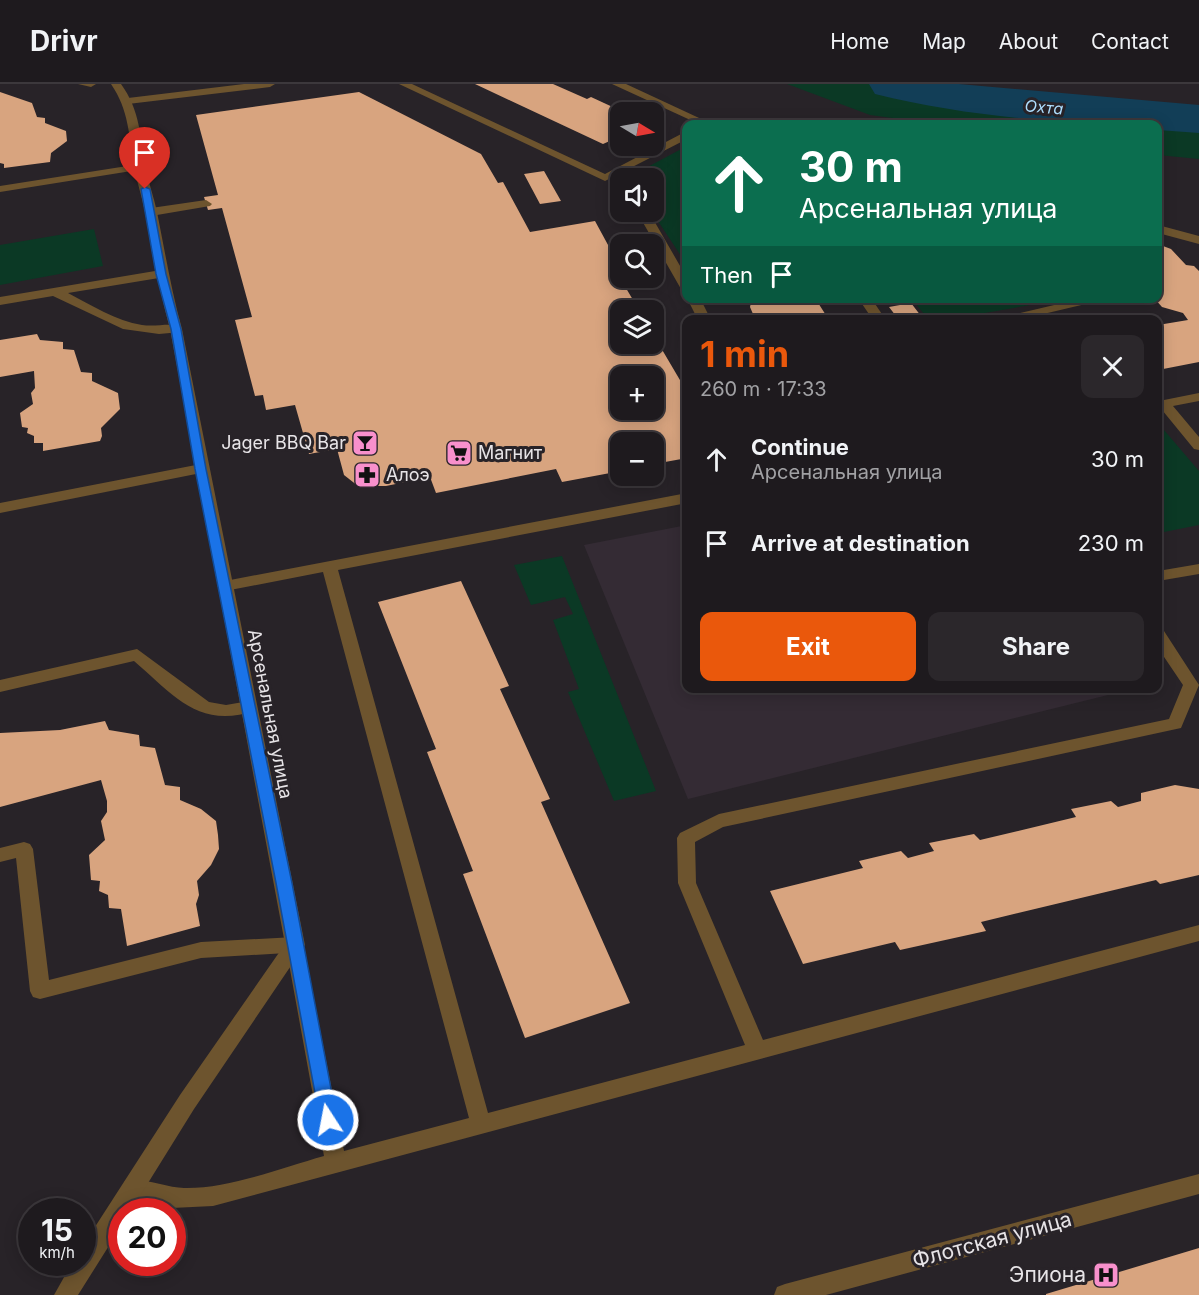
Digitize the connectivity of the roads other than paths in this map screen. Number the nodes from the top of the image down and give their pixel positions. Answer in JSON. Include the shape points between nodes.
{"nodes":[{"id":1,"x":83,"y":84,"type":"edge"},
{"id":2,"x":91,"y":84,"type":"edge"},
{"id":3,"x":116,"y":84,"type":"edge"},
{"id":4,"x":270,"y":84,"type":"edge"},
{"id":5,"x":404,"y":84,"type":"edge"},
{"id":6,"x":617,"y":84,"type":"edge"},
{"id":7,"x":256,"y":85,"type":"edge"},
{"id":8,"x":128,"y":101,"type":"junction"},
{"id":9,"x":698,"y":120,"type":"edge"},
{"id":10,"x":682,"y":138,"type":"edge"},
{"id":11,"x":140,"y":167,"type":"junction"},
{"id":12,"x":605,"y":178,"type":"junction"},
{"id":13,"x":610,"y":181,"type":"edge"},
{"id":14,"x":0,"y":189,"type":"edge"},
{"id":15,"x":206,"y":204,"type":"dead end"},
{"id":16,"x":151,"y":212,"type":"junction"},
{"id":17,"x":648,"y":222,"type":"edge"},
{"id":18,"x":1162,"y":230,"type":"edge"},
{"id":19,"x":1199,"y":240,"type":"edge"},
{"id":20,"x":161,"y":274,"type":"junction"},
{"id":21,"x":682,"y":279,"type":"edge"},
{"id":22,"x":55,"y":292,"type":"junction"},
{"id":23,"x":0,"y":301,"type":"edge"},
{"id":24,"x":1080,"y":303,"type":"edge"},
{"id":25,"x":1022,"y":315,"type":"edge"},
{"id":26,"x":176,"y":329,"type":"junction"},
{"id":27,"x":1199,"y":397,"type":"edge"},
{"id":28,"x":1162,"y":404,"type":"edge"},
{"id":29,"x":1162,"y":405,"type":"edge"},
{"id":30,"x":1199,"y":446,"type":"edge"},
{"id":31,"x":201,"y":469,"type":"junction"},
{"id":32,"x":682,"y":499,"type":"edge"},
{"id":33,"x":0,"y":508,"type":"edge"},
{"id":34,"x":329,"y":566,"type":"junction"},
{"id":35,"x":1199,"y":569,"type":"edge"},
{"id":36,"x":1162,"y":575,"type":"edge"},
{"id":37,"x":225,"y":586,"type":"junction"},
{"id":38,"x":1162,"y":641,"type":"edge"},
{"id":39,"x":0,"y":686,"type":"edge"},
{"id":40,"x":249,"y":707,"type":"junction"},
{"id":41,"x":0,"y":855,"type":"edge"},
{"id":42,"x":1199,"y":933,"type":"edge"},
{"id":43,"x":295,"y":945,"type":"junction"},
{"id":44,"x":757,"y":1050,"type":"junction"},
{"id":45,"x":481,"y":1125,"type":"junction"},
{"id":46,"x":336,"y":1164,"type":"junction"},
{"id":47,"x":1199,"y":1184,"type":"edge"},
{"id":48,"x":133,"y":1188,"type":"junction"},
{"id":49,"x":65,"y":1295,"type":"edge"},
{"id":50,"x":785,"y":1295,"type":"edge"}],
"edges":[{"from":1,"to":2,"type":"street"},
{"from":3,"to":8,"type":"street","name":"Арсенальная улица"},
{"from":4,"to":7,"type":"street"},
{"from":5,"to":12,"type":"street"},
{"from":6,"to":9,"type":"street"},
{"from":7,"to":8,"type":"street"},
{"from":8,"to":11,"type":"street","name":"Арсенальная улица"},
{"from":10,"to":12,"type":"street"},
{"from":11,"to":14,"type":"street"},
{"from":11,"to":16,"type":"street","name":"Арсенальная улица"},
{"from":12,"to":13,"type":"street"},
{"from":15,"to":16,"type":"street"},
{"from":16,"to":20,"type":"street","name":"Арсенальная улица"},
{"from":17,"to":21,"type":"street"},
{"from":18,"to":19,"type":"street"},
{"from":20,"to":22,"type":"street"},
{"from":20,"to":26,"type":"street","name":"Арсенальная улица"},
{"from":22,"to":23,"type":"street"},
{"from":22,"to":26,"type":"street","via":[[132,329]]},
{"from":24,"to":25,"type":"street"},
{"from":26,"to":31,"type":"street","name":"Арсенальная улица"},
{"from":27,"to":28,"type":"street"},
{"from":29,"to":30,"type":"street"},
{"from":31,"to":33,"type":"street"},
{"from":31,"to":37,"type":"street","name":"Арсенальная улица"},
{"from":32,"to":34,"type":"street"},
{"from":34,"to":37,"type":"street"},
{"from":34,"to":45,"type":"street"},
{"from":35,"to":36,"type":"street"},
{"from":37,"to":40,"type":"street","name":"Арсенальная улица"},
{"from":38,"to":44,"type":"street","via":[[1191,685],[1175,724],[719,820],[686,838],[687,883]]},
{"from":39,"to":40,"type":"street","via":[[137,655],[213,711]]},
{"from":40,"to":43,"type":"street","name":"Арсенальная улица"},
{"from":41,"to":43,"type":"street","via":[[24,849],[40,992],[201,950]]},
{"from":42,"to":44,"type":"street"},
{"from":43,"to":46,"type":"street","name":"Арсенальная улица"},
{"from":43,"to":48,"type":"street"},
{"from":44,"to":45,"type":"street"},
{"from":45,"to":46,"type":"street"},
{"from":46,"to":48,"type":"street","via":[[186,1200],[158,1197]]},
{"from":47,"to":50,"type":"street","name":"Флотская улица"},
{"from":48,"to":49,"type":"street"}]}
